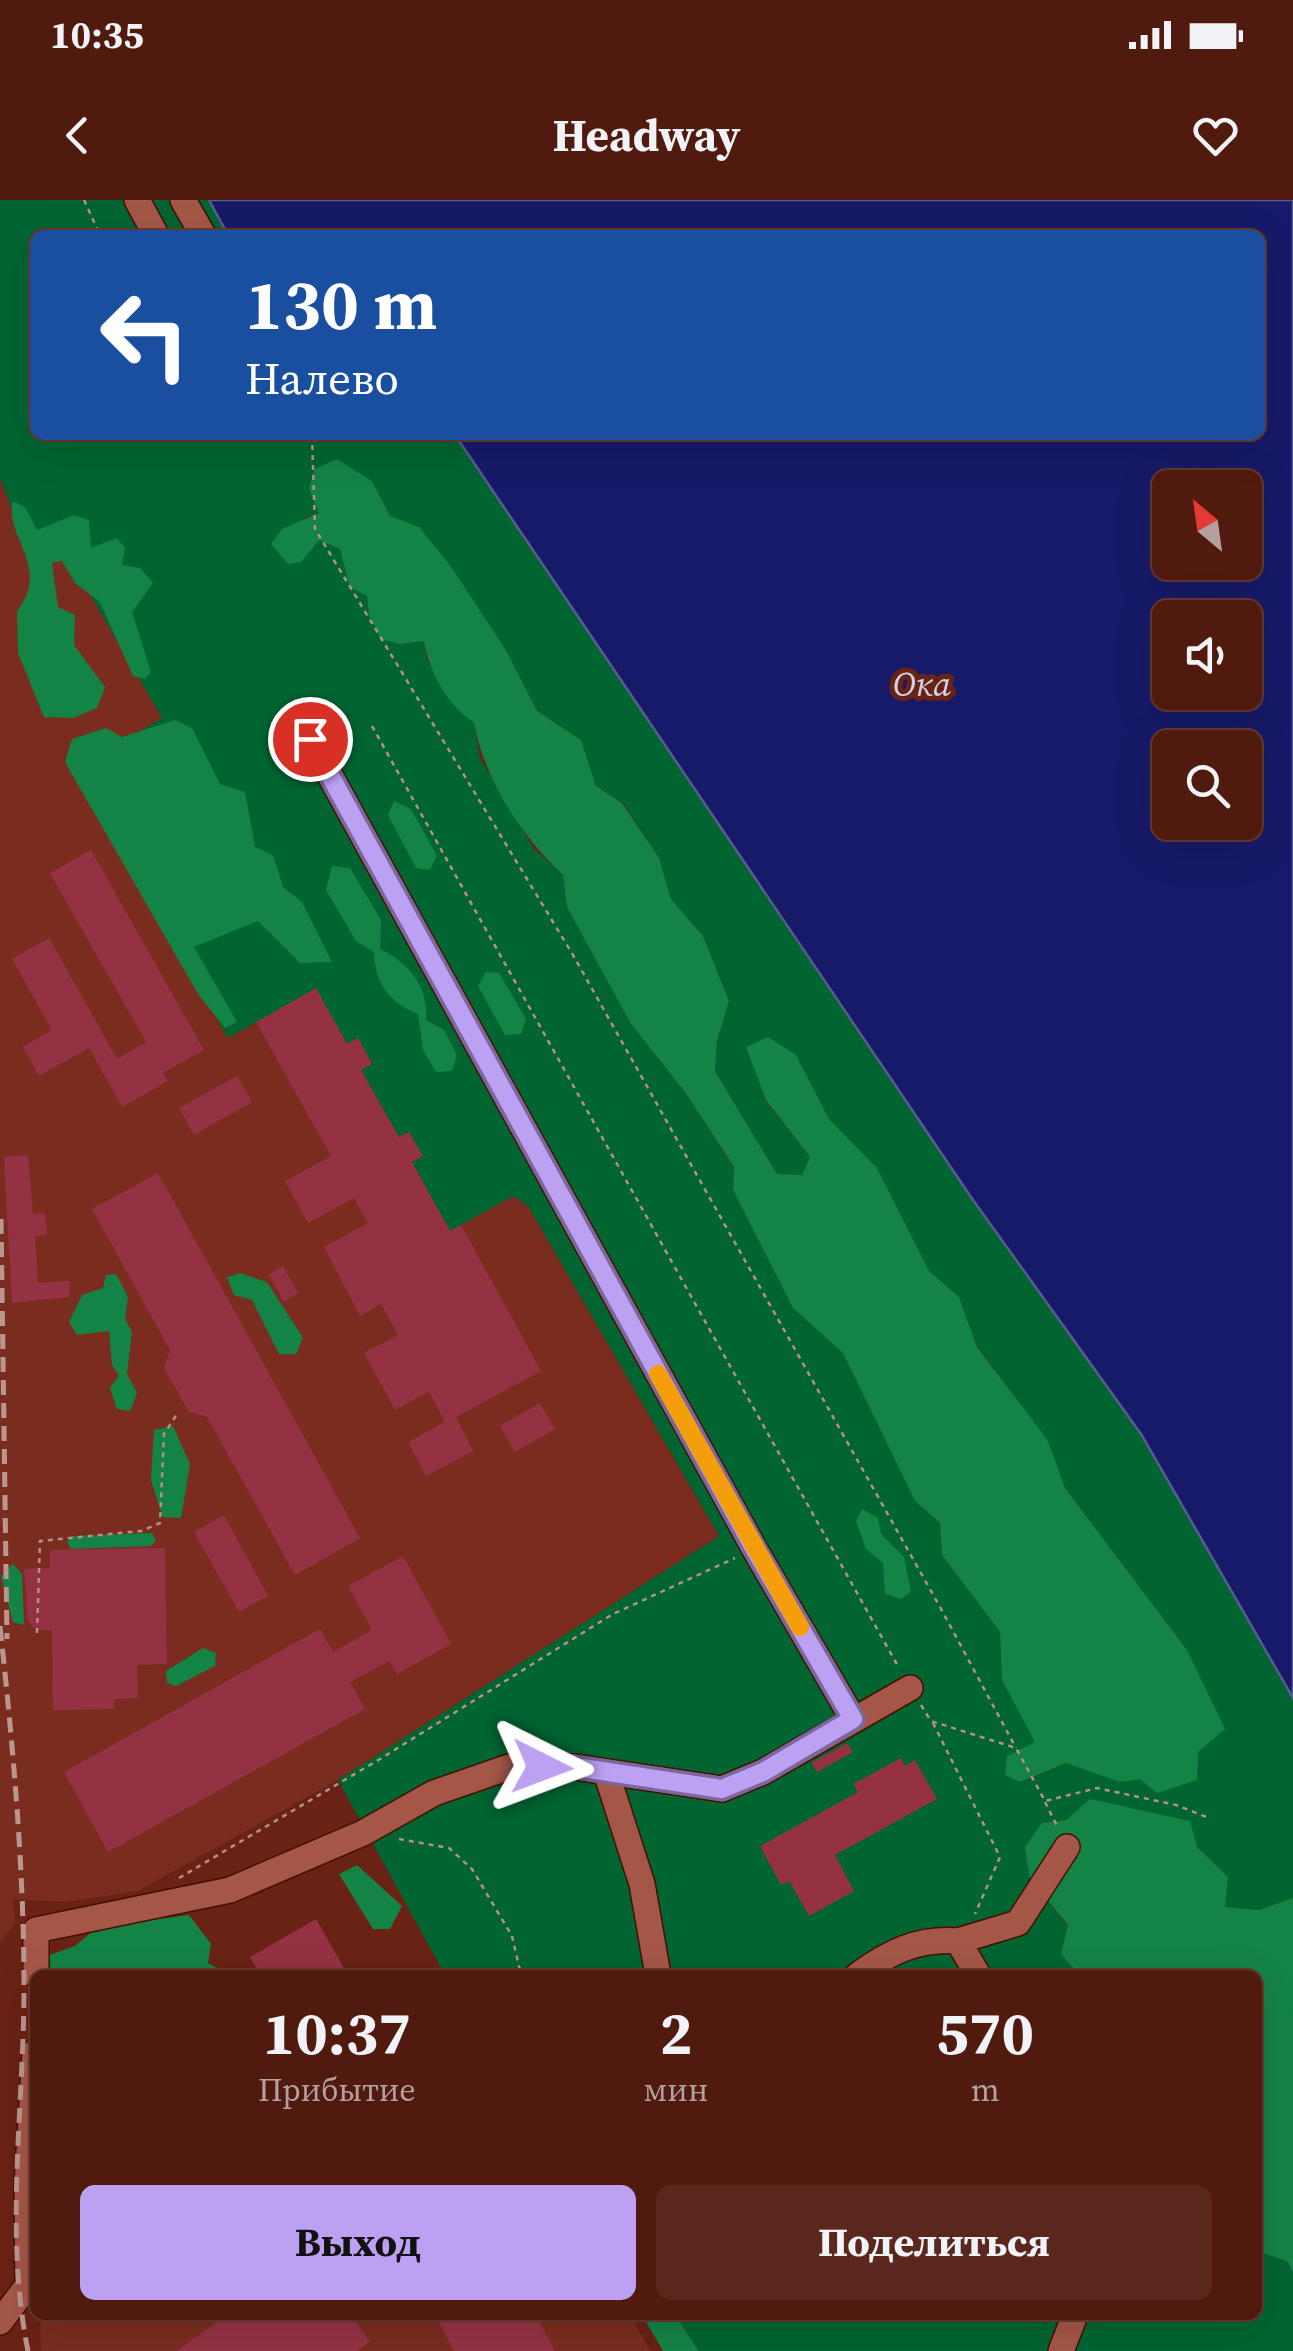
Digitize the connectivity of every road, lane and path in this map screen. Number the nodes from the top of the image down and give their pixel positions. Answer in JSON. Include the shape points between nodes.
{"nodes":[{"id":1,"x":84,"y":200,"type":"edge"},
{"id":2,"x":137,"y":200,"type":"edge"},
{"id":3,"x":184,"y":200,"type":"edge"},
{"id":4,"x":98,"y":230,"type":"edge"},
{"id":5,"x":153,"y":230,"type":"edge"},
{"id":6,"x":200,"y":230,"type":"edge"},
{"id":7,"x":312,"y":440,"type":"edge"},
{"id":8,"x":372,"y":726,"type":"dead end"},
{"id":9,"x":310,"y":739,"type":"dead end"},
{"id":10,"x":177,"y":1414,"type":"dead end"},
{"id":11,"x":754,"y":1548,"type":"junction"},
{"id":12,"x":37,"y":1634,"type":"dead end"},
{"id":13,"x":910,"y":1688,"type":"junction"},
{"id":14,"x":853,"y":1719,"type":"junction"},
{"id":15,"x":932,"y":1721,"type":"junction"},
{"id":16,"x":1016,"y":1748,"type":"junction"},
{"id":17,"x":606,"y":1772,"type":"junction"},
{"id":18,"x":1045,"y":1801,"type":"junction"},
{"id":19,"x":1209,"y":1818,"type":"dead end"},
{"id":20,"x":398,"y":1839,"type":"dead end"},
{"id":21,"x":1067,"y":1847,"type":"joint"},
{"id":22,"x":177,"y":1879,"type":"dead end"},
{"id":23,"x":958,"y":1941,"type":"junction"},
{"id":24,"x":36,"y":1970,"type":"edge"},
{"id":25,"x":520,"y":1970,"type":"edge"},
{"id":26,"x":657,"y":1970,"type":"edge"},
{"id":27,"x":865,"y":1970,"type":"edge"},
{"id":28,"x":975,"y":1970,"type":"edge"},
{"id":29,"x":30,"y":2136,"type":"edge"},
{"id":30,"x":1073,"y":2320,"type":"edge"},
{"id":31,"x":0,"y":2322,"type":"edge"},
{"id":32,"x":1061,"y":2351,"type":"edge"}],
"edges":[{"from":1,"to":4,"type":"path"},
{"from":2,"to":5,"type":"street"},
{"from":3,"to":6,"type":"street"},
{"from":7,"to":16,"type":"path","via":[[314,529],[572,954]]},
{"from":8,"to":13,"type":"path"},
{"from":9,"to":11,"type":"street"},
{"from":10,"to":12,"type":"path","via":[[164,1434],[160,1522],[40,1541]]},
{"from":11,"to":14,"type":"street"},
{"from":11,"to":22,"type":"path","via":[[613,1614]]},
{"from":13,"to":14,"type":"street"},
{"from":13,"to":15,"type":"path"},
{"from":14,"to":17,"type":"street","via":[[722,1789]]},
{"from":15,"to":16,"type":"path"},
{"from":15,"to":23,"type":"path","via":[[1000,1857]]},
{"from":16,"to":18,"type":"path"},
{"from":17,"to":24,"type":"street","via":[[509,1767],[434,1794],[364,1833],[230,1890],[36,1930]]},
{"from":17,"to":26,"type":"street","via":[[642,1884]]},
{"from":18,"to":19,"type":"path","via":[[1097,1788]]},
{"from":18,"to":21,"type":"path"},
{"from":20,"to":25,"type":"path","via":[[449,1848],[472,1869],[512,1936]]},
{"from":21,"to":23,"type":"street","via":[[1018,1923]]},
{"from":23,"to":27,"type":"street","via":[[930,1939]]},
{"from":23,"to":28,"type":"street"},
{"from":29,"to":31,"type":"street","via":[[28,2286]]},
{"from":30,"to":32,"type":"street"}]}
